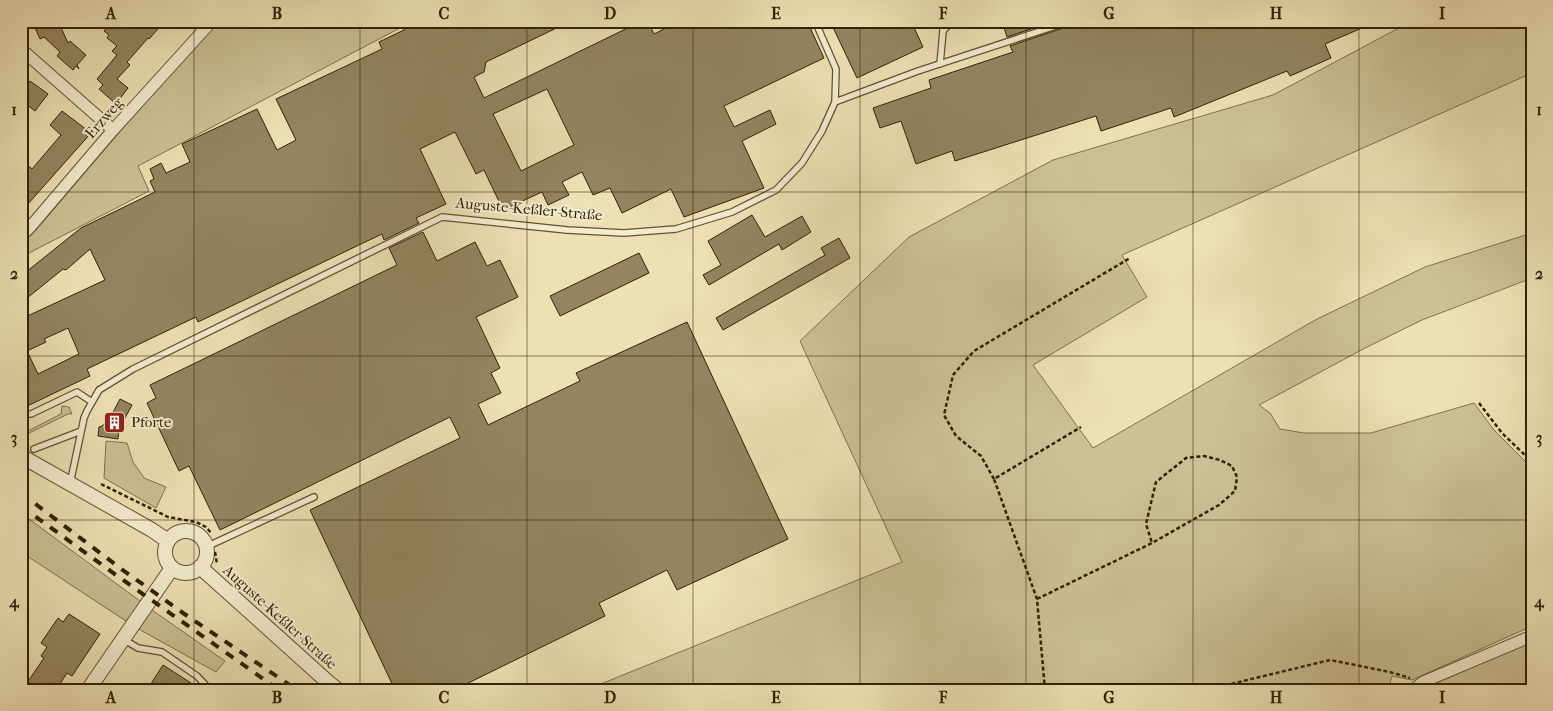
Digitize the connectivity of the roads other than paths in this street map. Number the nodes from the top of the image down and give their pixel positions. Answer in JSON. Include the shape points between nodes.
{"nodes":[{"id":1,"x":212,"y":21,"type":"edge"},
{"id":2,"x":815,"y":21,"type":"edge"},
{"id":3,"x":942,"y":21,"type":"edge"},
{"id":4,"x":952,"y":21,"type":"edge"},
{"id":5,"x":1071,"y":21,"type":"edge"},
{"id":6,"x":943,"y":30,"type":"junction"},
{"id":7,"x":21,"y":49,"type":"edge"},
{"id":8,"x":940,"y":64,"type":"junction"},
{"id":9,"x":835,"y":102,"type":"junction"},
{"id":10,"x":113,"y":130,"type":"junction"},
{"id":11,"x":21,"y":219,"type":"edge"},
{"id":12,"x":31,"y":226,"type":"junction"},
{"id":13,"x":21,"y":236,"type":"edge"},
{"id":14,"x":92,"y":402,"type":"junction"},
{"id":15,"x":31,"y":414,"type":"dead end"},
{"id":16,"x":81,"y":432,"type":"junction"},
{"id":17,"x":34,"y":449,"type":"dead end"},
{"id":18,"x":21,"y":456,"type":"edge"},
{"id":19,"x":70,"y":484,"type":"junction"},
{"id":20,"x":314,"y":497,"type":"dead end"},
{"id":21,"x":168,"y":541,"type":"junction"},
{"id":22,"x":210,"y":545,"type":"junction"},
{"id":23,"x":200,"y":566,"type":"junction"},
{"id":24,"x":172,"y":568,"type":"junction"},
{"id":25,"x":1532,"y":636,"type":"edge"},
{"id":26,"x":124,"y":639,"type":"junction"},
{"id":27,"x":88,"y":690,"type":"edge"},
{"id":28,"x":210,"y":690,"type":"edge"},
{"id":29,"x":338,"y":690,"type":"edge"},
{"id":30,"x":1413,"y":690,"type":"edge"}],
"edges":[{"from":1,"to":10,"type":"street","name":"Erzweg"},
{"from":2,"to":9,"type":"lane","name":"Auguste-Keßler-Straße","via":[[836,69]]},
{"from":3,"to":6,"type":"lane"},
{"from":4,"to":6,"type":"lane"},
{"from":5,"to":8,"type":"lane"},
{"from":6,"to":8,"type":"lane"},
{"from":7,"to":10,"type":"street"},
{"from":8,"to":9,"type":"lane"},
{"from":9,"to":14,"type":"lane","name":"Auguste-Keßler-Straße","via":[[802,164],[776,190],[732,212],[676,229],[624,233],[442,218],[133,368],[99,390]]},
{"from":10,"to":12,"type":"street","name":"Erzweg"},
{"from":11,"to":12,"type":"street"},
{"from":12,"to":13,"type":"street","name":"Erzweg"},
{"from":14,"to":15,"type":"lane","via":[[77,392]]},
{"from":14,"to":16,"type":"lane","name":"Auguste-Keßler-Straße"},
{"from":16,"to":17,"type":"lane"},
{"from":16,"to":19,"type":"lane","name":"Auguste-Keßler-Straße"},
{"from":18,"to":19,"type":"street"},
{"from":19,"to":21,"type":"street"},
{"from":20,"to":22,"type":"lane"},
{"from":21,"to":22,"type":"street","via":[[174,534],[187,531]]},
{"from":21,"to":24,"type":"street","via":[[165,557]]},
{"from":22,"to":23,"type":"street","name":"Auguste-Keßler-Straße"},
{"from":23,"to":24,"type":"street","name":"Auguste-Keßler-Straße","via":[[184,573]]},
{"from":23,"to":29,"type":"street","name":"Auguste-Keßler-Straße"},
{"from":24,"to":26,"type":"street"},
{"from":25,"to":30,"type":"street","via":[[1424,682]]},
{"from":26,"to":27,"type":"street"},
{"from":26,"to":28,"type":"lane","via":[[138,648],[162,652],[197,676]]}]}
